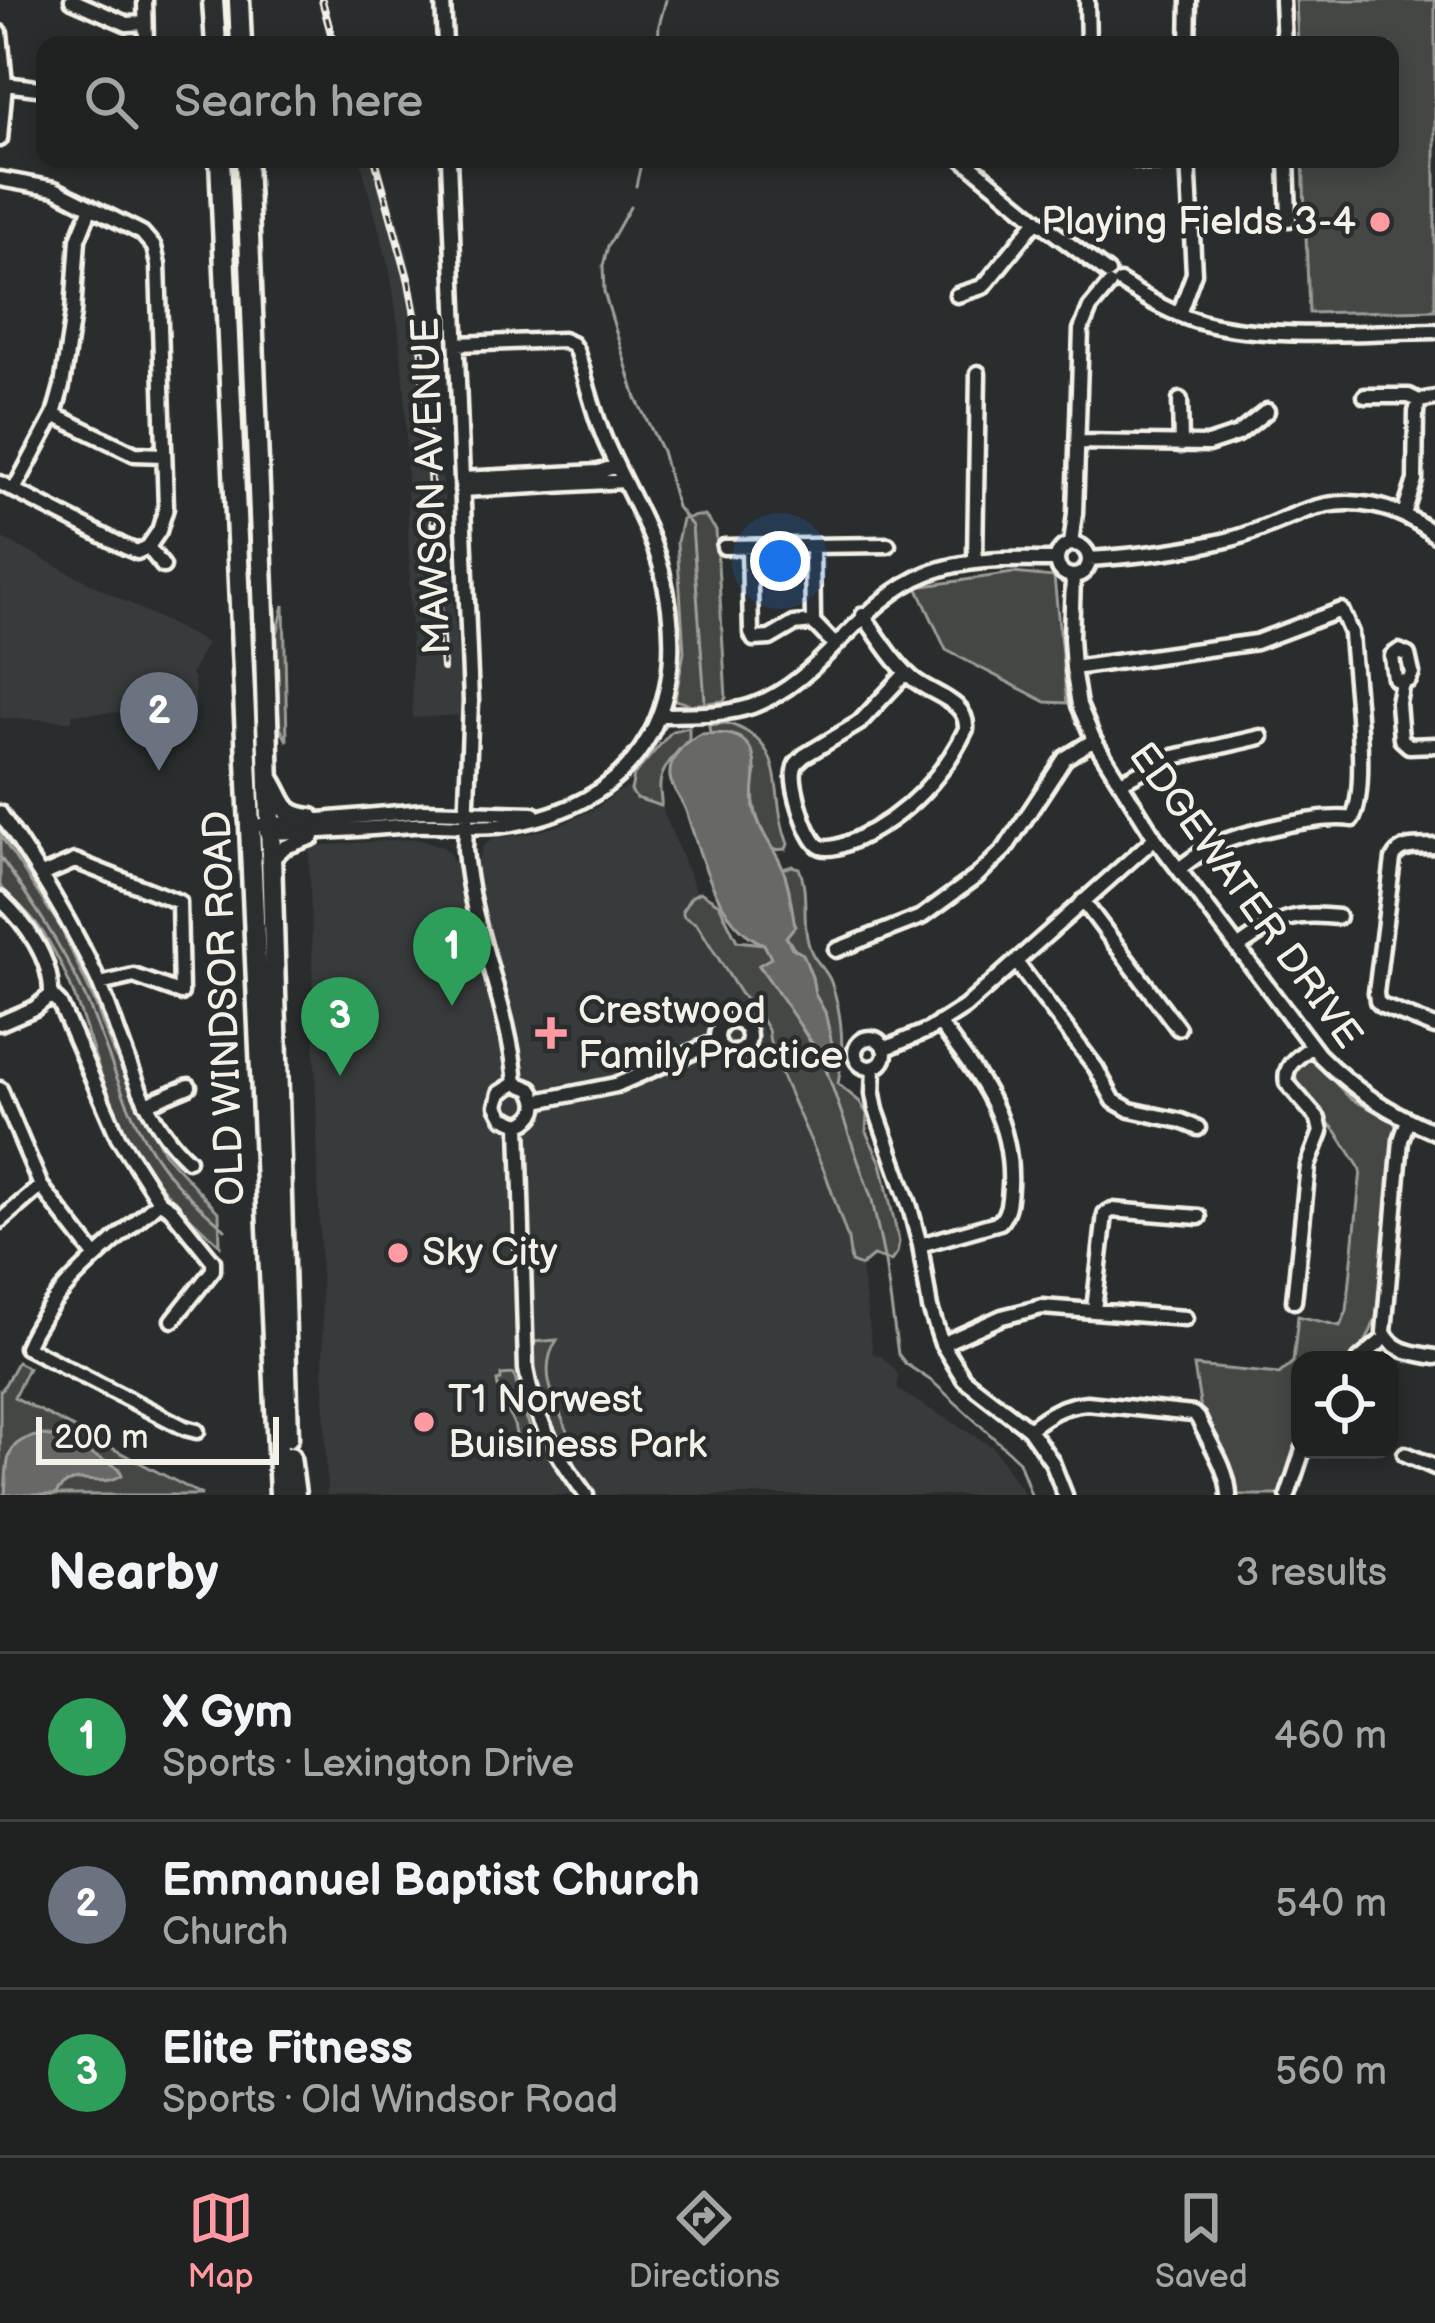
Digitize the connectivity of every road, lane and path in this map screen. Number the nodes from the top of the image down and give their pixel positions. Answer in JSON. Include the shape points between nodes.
{"nodes":[{"id":1,"x":72,"y":0,"type":"edge"},
{"id":2,"x":145,"y":0,"type":"edge"},
{"id":3,"x":213,"y":0,"type":"edge"},
{"id":4,"x":239,"y":0,"type":"edge"},
{"id":5,"x":443,"y":0,"type":"edge"},
{"id":6,"x":1087,"y":0,"type":"edge"},
{"id":7,"x":1189,"y":0,"type":"edge"},
{"id":8,"x":1282,"y":0,"type":"edge"},
{"id":9,"x":146,"y":23,"type":"junction"},
{"id":10,"x":0,"y":33,"type":"edge"},
{"id":11,"x":146,"y":36,"type":"edge"},
{"id":12,"x":215,"y":36,"type":"edge"},
{"id":13,"x":241,"y":36,"type":"edge"},
{"id":14,"x":445,"y":36,"type":"edge"},
{"id":15,"x":1088,"y":36,"type":"edge"},
{"id":16,"x":1188,"y":36,"type":"edge"},
{"id":17,"x":1283,"y":36,"type":"edge"},
{"id":18,"x":5,"y":84,"type":"junction"},
{"id":19,"x":36,"y":88,"type":"edge"},
{"id":20,"x":0,"y":139,"type":"edge"},
{"id":21,"x":220,"y":168,"type":"edge"},
{"id":22,"x":247,"y":168,"type":"edge"},
{"id":23,"x":449,"y":168,"type":"edge"},
{"id":24,"x":974,"y":168,"type":"edge"},
{"id":25,"x":1188,"y":168,"type":"edge"},
{"id":26,"x":1287,"y":168,"type":"edge"},
{"id":27,"x":0,"y":178,"type":"edge"},
{"id":28,"x":91,"y":206,"type":"junction"},
{"id":29,"x":1289,"y":219,"type":"dead end"},
{"id":30,"x":1037,"y":220,"type":"junction"},
{"id":31,"x":1112,"y":280,"type":"junction"},
{"id":32,"x":957,"y":295,"type":"dead end"},
{"id":33,"x":1179,"y":314,"type":"junction"},
{"id":34,"x":1435,"y":331,"type":"edge"},
{"id":35,"x":457,"y":344,"type":"junction"},
{"id":36,"x":978,"y":373,"type":"dead end"},
{"id":37,"x":1365,"y":396,"type":"dead end"},
{"id":38,"x":1435,"y":398,"type":"edge"},
{"id":39,"x":1180,"y":400,"type":"dead end"},
{"id":40,"x":1419,"y":401,"type":"junction"},
{"id":41,"x":1267,"y":411,"type":"dead end"},
{"id":42,"x":54,"y":415,"type":"junction"},
{"id":43,"x":1077,"y":442,"type":"junction"},
{"id":44,"x":1181,"y":445,"type":"junction"},
{"id":45,"x":163,"y":455,"type":"junction"},
{"id":46,"x":616,"y":466,"type":"junction"},
{"id":47,"x":624,"y":481,"type":"junction"},
{"id":48,"x":0,"y":483,"type":"edge"},
{"id":49,"x":462,"y":484,"type":"junction"},
{"id":50,"x":14,"y":490,"type":"junction"},
{"id":51,"x":1404,"y":514,"type":"junction"},
{"id":52,"x":1435,"y":535,"type":"edge"},
{"id":53,"x":1072,"y":544,"type":"junction"},
{"id":54,"x":888,"y":545,"type":"dead end"},
{"id":55,"x":812,"y":546,"type":"junction"},
{"id":56,"x":148,"y":547,"type":"junction"},
{"id":57,"x":724,"y":547,"type":"dead end"},
{"id":58,"x":749,"y":547,"type":"junction"},
{"id":59,"x":1089,"y":559,"type":"junction"},
{"id":60,"x":1058,"y":560,"type":"junction"},
{"id":61,"x":975,"y":561,"type":"junction"},
{"id":62,"x":163,"y":566,"type":"dead end"},
{"id":63,"x":1073,"y":576,"type":"junction"},
{"id":64,"x":863,"y":615,"type":"junction"},
{"id":65,"x":812,"y":622,"type":"junction"},
{"id":66,"x":834,"y":644,"type":"junction"},
{"id":67,"x":1073,"y":668,"type":"junction"},
{"id":68,"x":906,"y":673,"type":"junction"},
{"id":69,"x":1402,"y":682,"type":"dead end"},
{"id":70,"x":660,"y":715,"type":"junction"},
{"id":71,"x":1262,"y":737,"type":"dead end"},
{"id":72,"x":1094,"y":740,"type":"junction"},
{"id":73,"x":1435,"y":745,"type":"edge"},
{"id":74,"x":268,"y":776,"type":"junction"},
{"id":75,"x":1121,"y":782,"type":"junction"},
{"id":76,"x":468,"y":811,"type":"junction"},
{"id":77,"x":0,"y":813,"type":"edge"},
{"id":78,"x":546,"y":815,"type":"junction"},
{"id":79,"x":318,"y":826,"type":"junction"},
{"id":80,"x":466,"y":826,"type":"junction"},
{"id":81,"x":261,"y":829,"type":"junction"},
{"id":82,"x":1155,"y":838,"type":"junction"},
{"id":83,"x":1435,"y":846,"type":"edge"},
{"id":84,"x":271,"y":860,"type":"junction"},
{"id":85,"x":1179,"y":869,"type":"junction"},
{"id":86,"x":42,"y":875,"type":"junction"},
{"id":87,"x":0,"y":899,"type":"edge"},
{"id":88,"x":1083,"y":901,"type":"junction"},
{"id":89,"x":1337,"y":917,"type":"dead end"},
{"id":90,"x":1239,"y":947,"type":"junction"},
{"id":91,"x":836,"y":950,"type":"dead end"},
{"id":92,"x":1016,"y":962,"type":"junction"},
{"id":93,"x":100,"y":984,"type":"junction"},
{"id":94,"x":51,"y":995,"type":"junction"},
{"id":95,"x":0,"y":1023,"type":"edge"},
{"id":96,"x":940,"y":1023,"type":"junction"},
{"id":97,"x":1178,"y":1028,"type":"dead end"},
{"id":98,"x":1435,"y":1028,"type":"edge"},
{"id":99,"x":718,"y":1041,"type":"dead end"},
{"id":100,"x":1312,"y":1046,"type":"junction"},
{"id":101,"x":884,"y":1049,"type":"junction"},
{"id":102,"x":874,"y":1067,"type":"junction"},
{"id":103,"x":516,"y":1083,"type":"junction"},
{"id":104,"x":189,"y":1086,"type":"dead end"},
{"id":105,"x":0,"y":1089,"type":"edge"},
{"id":106,"x":537,"y":1101,"type":"junction"},
{"id":107,"x":146,"y":1104,"type":"junction"},
{"id":108,"x":1408,"y":1120,"type":"junction"},
{"id":109,"x":519,"y":1124,"type":"junction"},
{"id":110,"x":1198,"y":1128,"type":"dead end"},
{"id":111,"x":1435,"y":1132,"type":"edge"},
{"id":112,"x":188,"y":1160,"type":"dead end"},
{"id":113,"x":41,"y":1186,"type":"junction"},
{"id":114,"x":159,"y":1202,"type":"junction"},
{"id":115,"x":1199,"y":1217,"type":"dead end"},
{"id":116,"x":0,"y":1221,"type":"edge"},
{"id":117,"x":920,"y":1245,"type":"junction"},
{"id":118,"x":96,"y":1257,"type":"junction"},
{"id":119,"x":1294,"y":1301,"type":"dead end"},
{"id":120,"x":1094,"y":1310,"type":"junction"},
{"id":121,"x":1185,"y":1318,"type":"dead end"},
{"id":122,"x":173,"y":1320,"type":"dead end"},
{"id":123,"x":1386,"y":1337,"type":"junction"},
{"id":124,"x":942,"y":1344,"type":"junction"},
{"id":125,"x":1370,"y":1351,"type":"edge"},
{"id":126,"x":1435,"y":1357,"type":"edge"},
{"id":127,"x":1029,"y":1429,"type":"junction"},
{"id":128,"x":197,"y":1431,"type":"dead end"},
{"id":129,"x":1406,"y":1454,"type":"dead end"},
{"id":130,"x":1301,"y":1459,"type":"edge"},
{"id":131,"x":284,"y":1461,"type":"junction"},
{"id":132,"x":1435,"y":1467,"type":"edge"},
{"id":133,"x":278,"y":1495,"type":"edge"},
{"id":134,"x":294,"y":1495,"type":"edge"},
{"id":135,"x":586,"y":1495,"type":"edge"},
{"id":136,"x":1065,"y":1495,"type":"edge"},
{"id":137,"x":1228,"y":1495,"type":"edge"},
{"id":138,"x":1288,"y":1495,"type":"edge"}],
"edges":[{"from":1,"to":9,"type":"street","via":[[127,24]]},
{"from":2,"to":9,"type":"street"},
{"from":3,"to":12,"type":"highway"},
{"from":4,"to":13,"type":"highway"},
{"from":5,"to":14,"type":"street"},
{"from":6,"to":15,"type":"street"},
{"from":7,"to":16,"type":"street"},
{"from":8,"to":17,"type":"street"},
{"from":9,"to":11,"type":"street"},
{"from":10,"to":18,"type":"street"},
{"from":18,"to":19,"type":"street"},
{"from":18,"to":20,"type":"street"},
{"from":21,"to":81,"type":"highway","name":"OLD WINDSOR ROAD","via":[[240,637]]},
{"from":22,"to":74,"type":"highway","name":"OLD WINDSOR ROAD"},
{"from":23,"to":35,"type":"street","name":"MAWSON AVENUE"},
{"from":24,"to":30,"type":"street"},
{"from":25,"to":33,"type":"street","via":[[1194,272]]},
{"from":26,"to":29,"type":"street"},
{"from":27,"to":28,"type":"street","via":[[56,188]]},
{"from":28,"to":42,"type":"street","via":[[78,239]]},
{"from":28,"to":45,"type":"street","via":[[154,247]]},
{"from":30,"to":31,"type":"street"},
{"from":30,"to":32,"type":"street","via":[[982,287]]},
{"from":31,"to":33,"type":"street"},
{"from":31,"to":43,"type":"street","via":[[1081,330]]},
{"from":33,"to":34,"type":"street","via":[[1246,330]]},
{"from":35,"to":46,"type":"street","via":[[572,344]]},
{"from":35,"to":49,"type":"street","name":"MAWSON AVENUE"},
{"from":36,"to":61,"type":"street"},
{"from":37,"to":40,"type":"street"},
{"from":38,"to":40,"type":"street"},
{"from":39,"to":44,"type":"street"},
{"from":40,"to":51,"type":"street","via":[[1415,480]]},
{"from":41,"to":44,"type":"street","via":[[1238,434]]},
{"from":42,"to":45,"type":"street","via":[[135,454]]},
{"from":42,"to":50,"type":"street"},
{"from":43,"to":44,"type":"street"},
{"from":43,"to":53,"type":"street"},
{"from":45,"to":56,"type":"street","via":[[166,508]]},
{"from":46,"to":47,"type":"street"},
{"from":46,"to":49,"type":"street"},
{"from":47,"to":49,"type":"street"},
{"from":47,"to":70,"type":"street","via":[[656,549],[669,616],[670,674]]},
{"from":48,"to":50,"type":"street"},
{"from":49,"to":76,"type":"street","name":"MAWSON AVENUE"},
{"from":50,"to":56,"type":"street","via":[[125,547]]},
{"from":51,"to":52,"type":"street"},
{"from":51,"to":59,"type":"street","via":[[1329,504],[1217,542]]},
{"from":53,"to":59,"type":"street"},
{"from":53,"to":60,"type":"street"},
{"from":54,"to":55,"type":"street"},
{"from":55,"to":58,"type":"street"},
{"from":55,"to":65,"type":"street"},
{"from":56,"to":62,"type":"street"},
{"from":57,"to":58,"type":"street"},
{"from":58,"to":65,"type":"street","via":[[754,639]]},
{"from":59,"to":63,"type":"street"},
{"from":60,"to":61,"type":"street"},
{"from":60,"to":63,"type":"street"},
{"from":61,"to":64,"type":"street","via":[[910,582]]},
{"from":63,"to":67,"type":"street","name":"EDGEWATER DRIVE"},
{"from":64,"to":66,"type":"street"},
{"from":64,"to":68,"type":"street"},
{"from":65,"to":66,"type":"street"},
{"from":66,"to":70,"type":"street","via":[[786,689],[753,705]]},
{"from":67,"to":72,"type":"street","name":"EDGEWATER DRIVE"},
{"from":67,"to":85,"type":"street","via":[[1256,642],[1341,610],[1351,634],[1361,769],[1352,819],[1323,817],[1231,840]]},
{"from":68,"to":68,"type":"street","via":[[859,724],[796,764],[797,794],[816,844],[830,849],[852,841],[906,808],[965,733],[958,706]]},
{"from":69,"to":73,"type":"street","via":[[1402,739]]},
{"from":70,"to":78,"type":"street","via":[[616,778]]},
{"from":71,"to":75,"type":"street","via":[[1165,759]]},
{"from":72,"to":75,"type":"street","name":"EDGEWATER DRIVE"},
{"from":72,"to":91,"type":"street","via":[[1065,758],[1005,849],[976,877],[921,917]]},
{"from":74,"to":79,"type":"highway","via":[[287,813]]},
{"from":74,"to":81,"type":"highway","name":"OLD WINDSOR ROAD"},
{"from":75,"to":82,"type":"street","name":"EDGEWATER DRIVE"},
{"from":76,"to":78,"type":"street"},
{"from":76,"to":79,"type":"street"},
{"from":76,"to":80,"type":"street","name":"MAWSON AVENUE"},
{"from":77,"to":86,"type":"street"},
{"from":78,"to":80,"type":"street"},
{"from":79,"to":80,"type":"street"},
{"from":79,"to":81,"type":"street"},
{"from":79,"to":81,"type":"street"},
{"from":79,"to":84,"type":"street"},
{"from":80,"to":103,"type":"street","name":"MAWSON AVENUE","via":[[470,892]]},
{"from":81,"to":84,"type":"highway","name":"OLD WINDSOR ROAD"},
{"from":81,"to":131,"type":"highway","name":"OLD WINDSOR ROAD"},
{"from":82,"to":85,"type":"street","name":"EDGEWATER DRIVE"},
{"from":82,"to":88,"type":"street"},
{"from":83,"to":98,"type":"street","via":[[1396,851],[1376,993],[1382,1006]]},
{"from":84,"to":131,"type":"highway","name":"OLD WINDSOR ROAD"},
{"from":85,"to":90,"type":"street","name":"EDGEWATER DRIVE"},
{"from":86,"to":93,"type":"street"},
{"from":86,"to":93,"type":"street","via":[[75,861],[179,902],[181,993],[134,976]]},
{"from":87,"to":94,"type":"street","via":[[44,959]]},
{"from":88,"to":92,"type":"street"},
{"from":88,"to":97,"type":"street"},
{"from":89,"to":90,"type":"street","via":[[1277,920]]},
{"from":90,"to":100,"type":"street","name":"EDGEWATER DRIVE"},
{"from":92,"to":96,"type":"street"},
{"from":92,"to":110,"type":"street","via":[[1114,1101]]},
{"from":93,"to":107,"type":"street"},
{"from":94,"to":95,"type":"street"},
{"from":94,"to":114,"type":"street","via":[[118,1137]]},
{"from":96,"to":101,"type":"street"},
{"from":96,"to":117,"type":"street","via":[[996,1106],[1010,1154],[1009,1202],[1000,1222]]},
{"from":99,"to":106,"type":"street","via":[[616,1085]]},
{"from":100,"to":108,"type":"street","name":"EDGEWATER DRIVE","via":[[1358,1092]]},
{"from":100,"to":119,"type":"street","via":[[1286,1077],[1321,1125],[1308,1166]]},
{"from":101,"to":102,"type":"street"},
{"from":101,"to":102,"type":"street","via":[[872,1039],[857,1046],[859,1062]]},
{"from":102,"to":117,"type":"street","via":[[876,1110]]},
{"from":103,"to":106,"type":"street"},
{"from":103,"to":109,"type":"street","via":[[497,1106]]},
{"from":104,"to":107,"type":"street"},
{"from":105,"to":113,"type":"street"},
{"from":106,"to":109,"type":"street","via":[[534,1115]]},
{"from":107,"to":112,"type":"street"},
{"from":108,"to":111,"type":"street","name":"EDGEWATER DRIVE"},
{"from":108,"to":123,"type":"street"},
{"from":109,"to":135,"type":"street","via":[[529,1391],[552,1448]]},
{"from":113,"to":116,"type":"street"},
{"from":113,"to":118,"type":"street"},
{"from":114,"to":118,"type":"street"},
{"from":114,"to":122,"type":"street","via":[[214,1265]]},
{"from":115,"to":120,"type":"street","via":[[1105,1214]]},
{"from":117,"to":124,"type":"street"},
{"from":118,"to":128,"type":"street","via":[[49,1307],[26,1347]]},
{"from":120,"to":121,"type":"street"},
{"from":120,"to":124,"type":"street","via":[[1042,1307]]},
{"from":123,"to":125,"type":"street"},
{"from":123,"to":126,"type":"street"},
{"from":124,"to":127,"type":"street","via":[[964,1379]]},
{"from":127,"to":136,"type":"street"},
{"from":127,"to":137,"type":"street","via":[[1070,1404],[1193,1414]]},
{"from":129,"to":132,"type":"street"},
{"from":130,"to":138,"type":"street"},
{"from":131,"to":133,"type":"highway","name":"OLD WINDSOR ROAD"},
{"from":131,"to":134,"type":"highway"}]}
